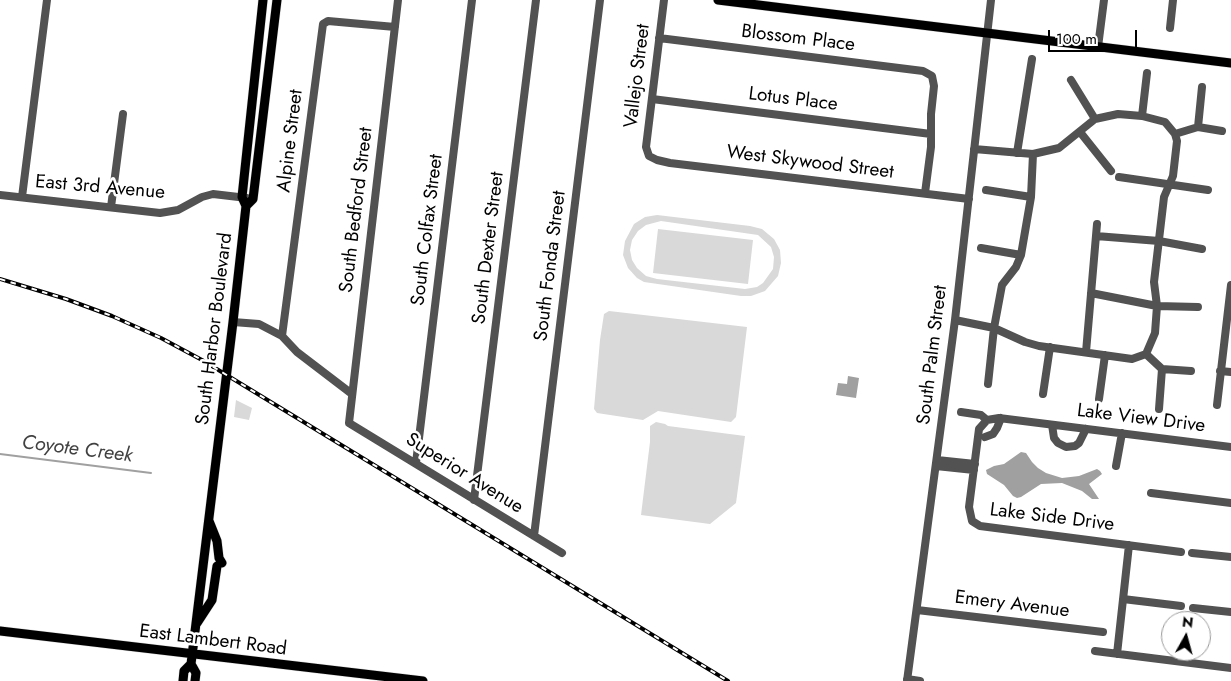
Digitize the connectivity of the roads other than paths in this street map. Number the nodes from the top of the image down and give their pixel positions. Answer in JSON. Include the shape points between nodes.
{"nodes":[{"id":1,"x":47,"y":0,"type":"edge"},
{"id":2,"x":263,"y":0,"type":"edge"},
{"id":3,"x":277,"y":0,"type":"edge"},
{"id":4,"x":398,"y":0,"type":"edge"},
{"id":5,"x":472,"y":0,"type":"edge"},
{"id":6,"x":536,"y":0,"type":"edge"},
{"id":7,"x":600,"y":0,"type":"edge"},
{"id":8,"x":664,"y":0,"type":"edge"},
{"id":9,"x":718,"y":0,"type":"edge"},
{"id":10,"x":991,"y":0,"type":"edge"},
{"id":11,"x":1104,"y":0,"type":"edge"},
{"id":12,"x":1173,"y":0,"type":"edge"},
{"id":13,"x":395,"y":27,"type":"junction"},
{"id":14,"x":1170,"y":28,"type":"dead end"},
{"id":15,"x":987,"y":33,"type":"junction"},
{"id":16,"x":659,"y":38,"type":"junction"},
{"id":17,"x":1098,"y":47,"type":"junction"},
{"id":18,"x":1032,"y":59,"type":"dead end"},
{"id":19,"x":1231,"y":63,"type":"edge"},
{"id":20,"x":1147,"y":73,"type":"dead end"},
{"id":21,"x":1071,"y":80,"type":"dead end"},
{"id":22,"x":1202,"y":87,"type":"dead end"},
{"id":23,"x":652,"y":99,"type":"junction"},
{"id":24,"x":123,"y":114,"type":"dead end"},
{"id":25,"x":1142,"y":116,"type":"junction"},
{"id":26,"x":1095,"y":119,"type":"junction"},
{"id":27,"x":1198,"y":127,"type":"junction"},
{"id":28,"x":1222,"y":131,"type":"dead end"},
{"id":29,"x":1080,"y":132,"type":"junction"},
{"id":30,"x":931,"y":134,"type":"junction"},
{"id":31,"x":1175,"y":134,"type":"junction"},
{"id":32,"x":974,"y":149,"type":"junction"},
{"id":33,"x":1017,"y":154,"type":"junction"},
{"id":34,"x":1033,"y":154,"type":"junction"},
{"id":35,"x":649,"y":156,"type":"joint"},
{"id":36,"x":1111,"y":171,"type":"dead end"},
{"id":37,"x":1119,"y":177,"type":"dead end"},
{"id":38,"x":1169,"y":184,"type":"junction"},
{"id":39,"x":986,"y":190,"type":"dead end"},
{"id":40,"x":1208,"y":190,"type":"dead end"},
{"id":41,"x":926,"y":193,"type":"junction"},
{"id":42,"x":0,"y":195,"type":"edge"},
{"id":43,"x":1031,"y":197,"type":"junction"},
{"id":44,"x":22,"y":198,"type":"junction"},
{"id":45,"x":969,"y":199,"type":"junction"},
{"id":46,"x":244,"y":202,"type":"junction"},
{"id":47,"x":111,"y":207,"type":"junction"},
{"id":48,"x":1097,"y":224,"type":"dead end"},
{"id":49,"x":1096,"y":236,"type":"junction"},
{"id":50,"x":1159,"y":241,"type":"junction"},
{"id":51,"x":981,"y":248,"type":"dead end"},
{"id":52,"x":1202,"y":249,"type":"dead end"},
{"id":53,"x":1021,"y":255,"type":"junction"},
{"id":54,"x":1231,"y":285,"type":"edge"},
{"id":55,"x":1091,"y":293,"type":"junction"},
{"id":56,"x":1157,"y":306,"type":"junction"},
{"id":57,"x":1198,"y":307,"type":"dead end"},
{"id":58,"x":1229,"y":318,"type":"edge"},
{"id":59,"x":955,"y":320,"type":"junction"},
{"id":60,"x":234,"y":322,"type":"junction"},
{"id":61,"x":994,"y":328,"type":"junction"},
{"id":62,"x":282,"y":336,"type":"junction"},
{"id":63,"x":1050,"y":347,"type":"junction"},
{"id":64,"x":1086,"y":352,"type":"junction"},
{"id":65,"x":1146,"y":354,"type":"junction"},
{"id":66,"x":1105,"y":356,"type":"junction"},
{"id":67,"x":1162,"y":369,"type":"junction"},
{"id":68,"x":1220,"y":370,"type":"junction"},
{"id":69,"x":1191,"y":371,"type":"dead end"},
{"id":70,"x":1231,"y":372,"type":"edge"},
{"id":71,"x":988,"y":384,"type":"dead end"},
{"id":72,"x":352,"y":394,"type":"junction"},
{"id":73,"x":1043,"y":394,"type":"dead end"},
{"id":74,"x":1099,"y":399,"type":"dead end"},
{"id":75,"x":1217,"y":405,"type":"dead end"},
{"id":76,"x":1159,"y":409,"type":"dead end"},
{"id":77,"x":961,"y":412,"type":"dead end"},
{"id":78,"x":1001,"y":418,"type":"junction"},
{"id":79,"x":987,"y":420,"type":"junction"},
{"id":80,"x":349,"y":424,"type":"joint"},
{"id":81,"x":1050,"y":425,"type":"junction"},
{"id":82,"x":1086,"y":429,"type":"junction"},
{"id":83,"x":1122,"y":434,"type":"junction"},
{"id":84,"x":986,"y":437,"type":"dead end"},
{"id":85,"x":1231,"y":447,"type":"edge"},
{"id":86,"x":416,"y":463,"type":"junction"},
{"id":87,"x":936,"y":463,"type":"junction"},
{"id":88,"x":1116,"y":466,"type":"dead end"},
{"id":89,"x":974,"y":467,"type":"junction"},
{"id":90,"x":1151,"y":493,"type":"dead end"},
{"id":91,"x":474,"y":500,"type":"junction"},
{"id":92,"x":1231,"y":503,"type":"edge"},
{"id":93,"x":208,"y":519,"type":"junction"},
{"id":94,"x":534,"y":536,"type":"junction"},
{"id":95,"x":1129,"y":545,"type":"junction"},
{"id":96,"x":1181,"y":552,"type":"dead end"},
{"id":97,"x":562,"y":553,"type":"dead end"},
{"id":98,"x":1192,"y":553,"type":"dead end"},
{"id":99,"x":1231,"y":557,"type":"edge"},
{"id":100,"x":1123,"y":599,"type":"junction"},
{"id":101,"x":1180,"y":606,"type":"dead end"},
{"id":102,"x":1193,"y":608,"type":"dead end"},
{"id":103,"x":916,"y":610,"type":"junction"},
{"id":104,"x":1231,"y":612,"type":"edge"},
{"id":105,"x":196,"y":625,"type":"junction"},
{"id":106,"x":0,"y":632,"type":"edge"},
{"id":107,"x":1103,"y":632,"type":"dead end"},
{"id":108,"x":1095,"y":651,"type":"dead end"},
{"id":109,"x":1116,"y":654,"type":"junction"},
{"id":110,"x":191,"y":660,"type":"junction"},
{"id":111,"x":1231,"y":668,"type":"edge"},
{"id":112,"x":907,"y":680,"type":"edge"},
{"id":113,"x":183,"y":681,"type":"edge"},
{"id":114,"x":195,"y":681,"type":"edge"},
{"id":115,"x":423,"y":681,"type":"edge"},
{"id":116,"x":920,"y":681,"type":"edge"}],
"edges":[{"from":1,"to":44,"type":"street"},
{"from":2,"to":46,"type":"main road","name":"South Harbor Boulevard"},
{"from":3,"to":46,"type":"main road","via":[[254,199]]},
{"from":4,"to":13,"type":"street","name":"South Bedford Street"},
{"from":5,"to":86,"type":"street","name":"South Colfax Street"},
{"from":6,"to":91,"type":"street","name":"South Dexter Street"},
{"from":7,"to":94,"type":"street","name":"South Fonda Street"},
{"from":8,"to":16,"type":"street","name":"Vallejo Street"},
{"from":9,"to":15,"type":"main road"},
{"from":10,"to":15,"type":"street","name":"South Palm Street"},
{"from":11,"to":17,"type":"street"},
{"from":12,"to":14,"type":"street"},
{"from":13,"to":62,"type":"street","name":"Alpine Street","via":[[328,21],[323,24]]},
{"from":13,"to":72,"type":"street","name":"South Bedford Street"},
{"from":15,"to":17,"type":"main road"},
{"from":15,"to":32,"type":"street","name":"South Palm Street"},
{"from":16,"to":23,"type":"street","name":"Vallejo Street"},
{"from":16,"to":30,"type":"street","name":"Blossom Place","via":[[923,71],[932,76],[934,86]]},
{"from":17,"to":19,"type":"main road"},
{"from":18,"to":33,"type":"street"},
{"from":20,"to":25,"type":"street"},
{"from":21,"to":26,"type":"street"},
{"from":22,"to":27,"type":"street"},
{"from":23,"to":30,"type":"street","name":"Lotus Place"},
{"from":23,"to":35,"type":"street","name":"Vallejo Street","via":[[646,147]]},
{"from":24,"to":47,"type":"street"},
{"from":25,"to":26,"type":"street","via":[[1118,114]]},
{"from":25,"to":31,"type":"street","via":[[1165,122]]},
{"from":26,"to":29,"type":"street"},
{"from":27,"to":28,"type":"street"},
{"from":27,"to":31,"type":"street"},
{"from":29,"to":34,"type":"street","via":[[1059,148]]},
{"from":29,"to":36,"type":"street"},
{"from":30,"to":41,"type":"street"},
{"from":31,"to":38,"type":"street","via":[[1174,168]]},
{"from":32,"to":33,"type":"street"},
{"from":32,"to":45,"type":"street","name":"South Palm Street"},
{"from":33,"to":34,"type":"street"},
{"from":34,"to":43,"type":"street"},
{"from":35,"to":41,"type":"street","name":"West Skywood Street","via":[[670,163]]},
{"from":37,"to":38,"type":"street"},
{"from":38,"to":40,"type":"street"},
{"from":38,"to":50,"type":"street","via":[[1164,196]]},
{"from":39,"to":43,"type":"street"},
{"from":41,"to":45,"type":"street","name":"West Skywood Street"},
{"from":42,"to":44,"type":"street","name":"East 3rd Avenue"},
{"from":43,"to":53,"type":"street"},
{"from":44,"to":47,"type":"street","name":"East 3rd Avenue"},
{"from":45,"to":59,"type":"street","name":"South Palm Street"},
{"from":46,"to":47,"type":"street","name":"East 3rd Avenue","via":[[213,194],[169,212]]},
{"from":46,"to":60,"type":"main road","name":"South Harbor Boulevard"},
{"from":48,"to":49,"type":"street"},
{"from":49,"to":50,"type":"street"},
{"from":49,"to":55,"type":"street"},
{"from":50,"to":52,"type":"street"},
{"from":50,"to":56,"type":"street","via":[[1154,282]]},
{"from":51,"to":53,"type":"street"},
{"from":53,"to":61,"type":"street","via":[[1002,285]]},
{"from":54,"to":58,"type":"street"},
{"from":55,"to":56,"type":"street"},
{"from":55,"to":64,"type":"street"},
{"from":56,"to":57,"type":"street"},
{"from":56,"to":65,"type":"street","via":[[1154,333]]},
{"from":58,"to":68,"type":"street"},
{"from":59,"to":61,"type":"street"},
{"from":59,"to":87,"type":"street","name":"South Palm Street"},
{"from":60,"to":62,"type":"street","via":[[259,324]]},
{"from":60,"to":93,"type":"main road","name":"South Harbor Boulevard"},
{"from":61,"to":63,"type":"street","via":[[1025,342]]},
{"from":61,"to":71,"type":"street"},
{"from":62,"to":72,"type":"street","via":[[297,352]]},
{"from":63,"to":64,"type":"street"},
{"from":63,"to":73,"type":"street"},
{"from":64,"to":66,"type":"street"},
{"from":65,"to":66,"type":"street","via":[[1132,359]]},
{"from":65,"to":67,"type":"street"},
{"from":66,"to":74,"type":"street"},
{"from":67,"to":69,"type":"street"},
{"from":67,"to":76,"type":"street"},
{"from":68,"to":70,"type":"street"},
{"from":68,"to":75,"type":"street"},
{"from":72,"to":80,"type":"street","name":"South Bedford Street"},
{"from":77,"to":79,"type":"street"},
{"from":78,"to":79,"type":"street","name":"Lake View Drive"},
{"from":78,"to":81,"type":"street","name":"Lake View Drive"},
{"from":78,"to":84,"type":"street","via":[[993,434]]},
{"from":79,"to":89,"type":"street","via":[[979,429]]},
{"from":80,"to":86,"type":"street","name":"Superior Avenue"},
{"from":81,"to":82,"type":"street","name":"Lake View Drive"},
{"from":81,"to":82,"type":"street","via":[[1054,438],[1066,446],[1079,443]]},
{"from":82,"to":83,"type":"street","name":"Lake View Drive"},
{"from":83,"to":85,"type":"street","name":"Lake View Drive"},
{"from":83,"to":88,"type":"street"},
{"from":86,"to":91,"type":"street","name":"Superior Avenue"},
{"from":87,"to":89,"type":"street"},
{"from":87,"to":103,"type":"street","name":"South Palm Street"},
{"from":89,"to":95,"type":"street","name":"Lake Side Drive","via":[[969,507],[972,521],[980,526]]},
{"from":90,"to":92,"type":"street"},
{"from":91,"to":94,"type":"street","name":"Superior Avenue"},
{"from":93,"to":105,"type":"main road","name":"South Harbor Boulevard"},
{"from":93,"to":105,"type":"main road","via":[[217,541],[219,564],[212,600]]},
{"from":94,"to":97,"type":"street","name":"Superior Avenue"},
{"from":95,"to":96,"type":"street","name":"Lake Side Drive"},
{"from":95,"to":100,"type":"street"},
{"from":98,"to":99,"type":"street"},
{"from":100,"to":101,"type":"street"},
{"from":100,"to":109,"type":"street"},
{"from":102,"to":104,"type":"street"},
{"from":103,"to":107,"type":"street","name":"Emery Avenue"},
{"from":103,"to":112,"type":"street","name":"South Palm Street"},
{"from":105,"to":110,"type":"main road","name":"South Harbor Boulevard"},
{"from":106,"to":110,"type":"main road","name":"East Lambert Road"},
{"from":108,"to":109,"type":"street"},
{"from":109,"to":111,"type":"street"},
{"from":110,"to":113,"type":"main road","name":"South Harbor Boulevard","via":[[184,671]]},
{"from":110,"to":114,"type":"main road","name":"South Harbor Boulevard","via":[[196,672]]},
{"from":110,"to":115,"type":"main road","name":"East Lambert Road"},
{"from":112,"to":116,"type":"street"}]}
